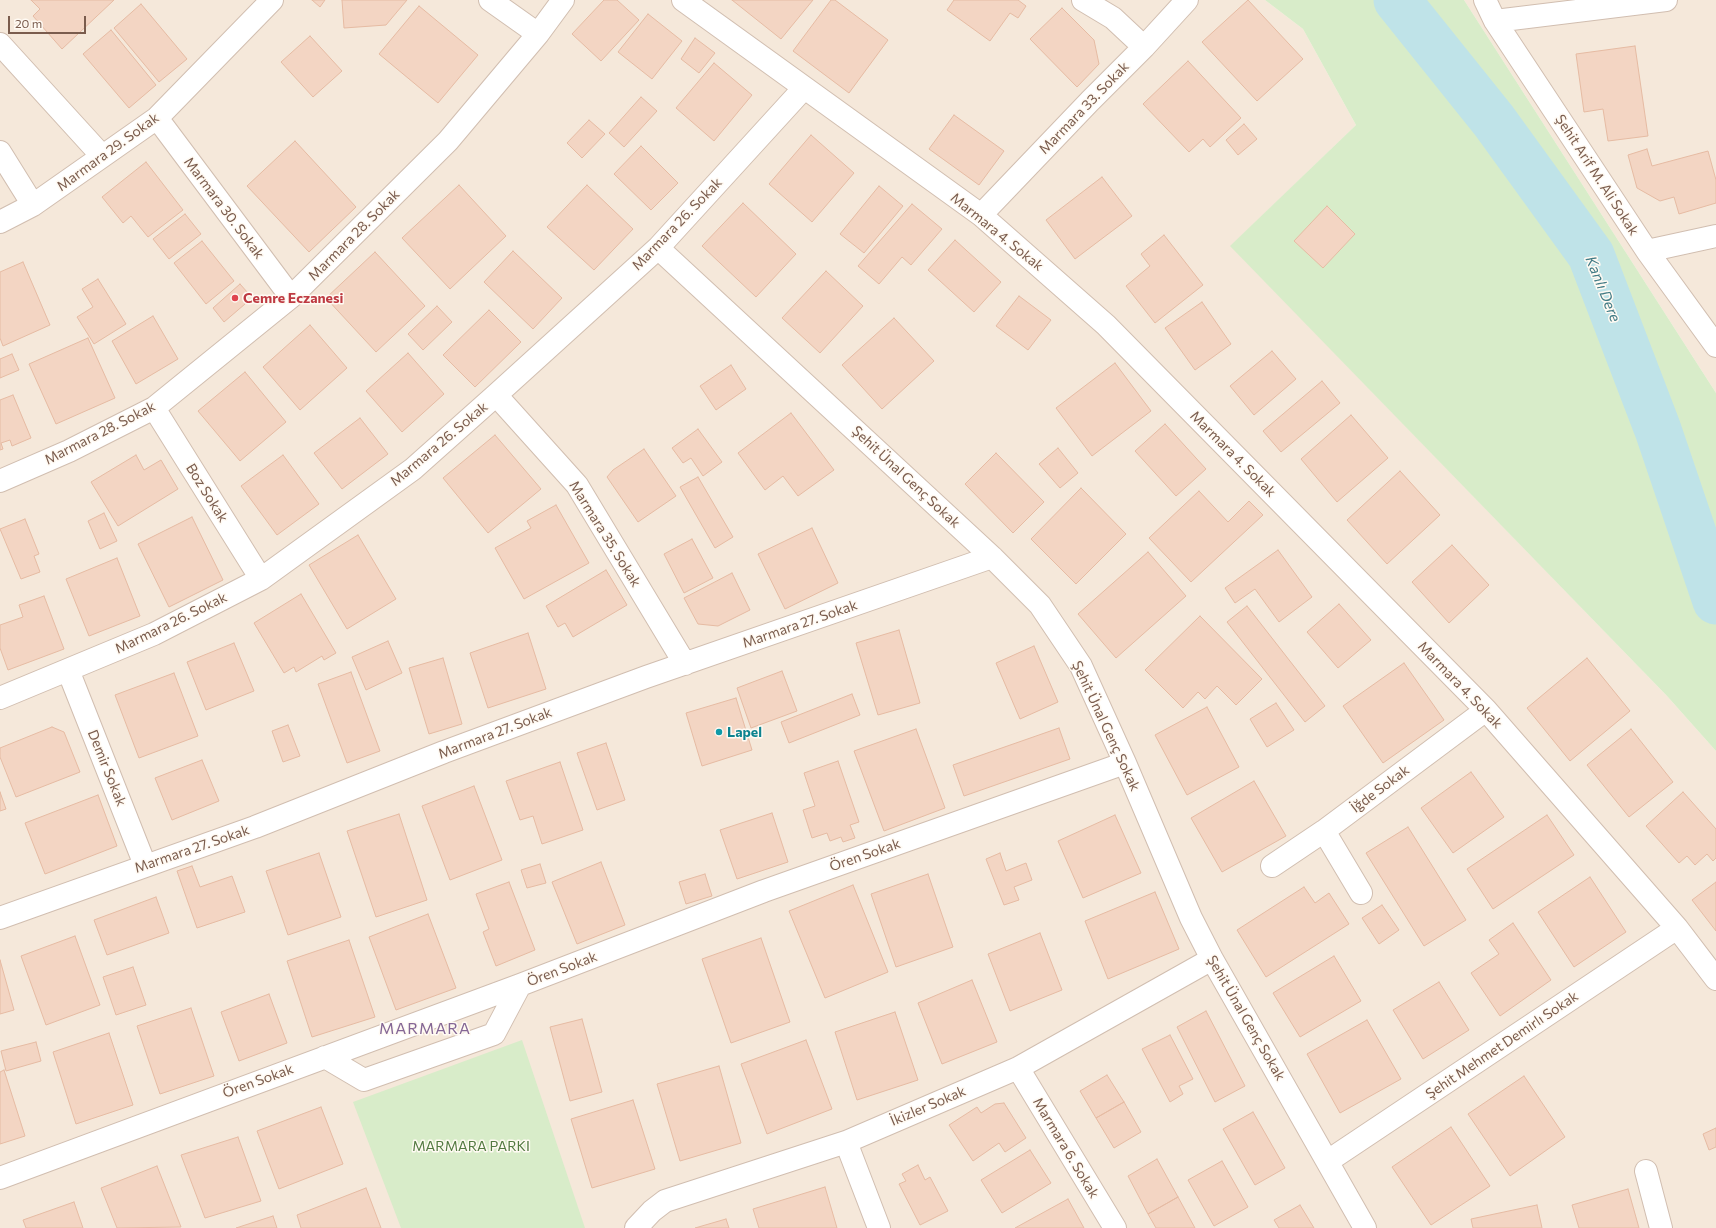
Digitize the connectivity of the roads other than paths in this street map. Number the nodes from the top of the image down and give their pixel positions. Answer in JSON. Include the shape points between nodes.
{"nodes":[{"id":1,"x":272,"y":0,"type":"edge"},
{"id":2,"x":490,"y":0,"type":"edge"},
{"id":3,"x":563,"y":0,"type":"edge"},
{"id":4,"x":683,"y":0,"type":"edge"},
{"id":5,"x":1083,"y":0,"type":"edge"},
{"id":6,"x":1187,"y":0,"type":"edge"},
{"id":7,"x":1485,"y":0,"type":"edge"},
{"id":8,"x":1666,"y":0,"type":"edge"},
{"id":9,"x":1495,"y":21,"type":"junction"},
{"id":10,"x":538,"y":34,"type":"junction"},
{"id":11,"x":0,"y":44,"type":"edge"},
{"id":12,"x":1144,"y":47,"type":"junction"},
{"id":13,"x":804,"y":88,"type":"junction"},
{"id":14,"x":157,"y":118,"type":"junction"},
{"id":15,"x":0,"y":152,"type":"edge"},
{"id":16,"x":102,"y":156,"type":"junction"},
{"id":17,"x":33,"y":206,"type":"junction"},
{"id":18,"x":981,"y":215,"type":"junction"},
{"id":19,"x":0,"y":222,"type":"edge"},
{"id":20,"x":1716,"y":236,"type":"edge"},
{"id":21,"x":658,"y":248,"type":"junction"},
{"id":22,"x":1647,"y":250,"type":"junction"},
{"id":23,"x":291,"y":297,"type":"junction"},
{"id":24,"x":1716,"y":346,"type":"edge"},
{"id":25,"x":496,"y":395,"type":"junction"},
{"id":26,"x":154,"y":408,"type":"junction"},
{"id":27,"x":0,"y":481,"type":"edge"},
{"id":28,"x":992,"y":557,"type":"junction"},
{"id":29,"x":261,"y":578,"type":"junction"},
{"id":30,"x":685,"y":664,"type":"junction"},
{"id":31,"x":68,"y":670,"type":"junction"},
{"id":32,"x":0,"y":698,"type":"edge"},
{"id":33,"x":1486,"y":710,"type":"junction"},
{"id":34,"x":1125,"y":763,"type":"junction"},
{"id":35,"x":1324,"y":831,"type":"junction"},
{"id":36,"x":145,"y":865,"type":"junction"},
{"id":37,"x":1272,"y":866,"type":"dead end"},
{"id":38,"x":1360,"y":893,"type":"dead end"},
{"id":39,"x":0,"y":918,"type":"edge"},
{"id":40,"x":1677,"y":928,"type":"junction"},
{"id":41,"x":1212,"y":959,"type":"junction"},
{"id":42,"x":1716,"y":979,"type":"edge"},
{"id":43,"x":520,"y":985,"type":"junction"},
{"id":44,"x":324,"y":1057,"type":"junction"},
{"id":45,"x":1018,"y":1068,"type":"junction"},
{"id":46,"x":846,"y":1142,"type":"junction"},
{"id":47,"x":1328,"y":1161,"type":"junction"},
{"id":48,"x":1646,"y":1171,"type":"dead end"},
{"id":49,"x":0,"y":1178,"type":"edge"},
{"id":50,"x":636,"y":1228,"type":"edge"},
{"id":51,"x":879,"y":1228,"type":"edge"},
{"id":52,"x":1115,"y":1228,"type":"edge"},
{"id":53,"x":1365,"y":1228,"type":"edge"},
{"id":54,"x":1662,"y":1228,"type":"edge"}],
"edges":[{"from":1,"to":14,"type":"street","name":"Marmara 29. Sokak"},
{"from":2,"to":10,"type":"street"},
{"from":3,"to":10,"type":"street","name":"Marmara 28. Sokak"},
{"from":4,"to":13,"type":"street","name":"Marmara 4. Sokak"},
{"from":5,"to":12,"type":"street","via":[[1113,18]]},
{"from":6,"to":12,"type":"street","name":"Marmara 33. Sokak"},
{"from":7,"to":9,"type":"street","name":"Şehit Arif M. Ali Sokak"},
{"from":8,"to":9,"type":"street"},
{"from":9,"to":22,"type":"street","name":"Şehit Arif M. Ali Sokak"},
{"from":10,"to":23,"type":"street","name":"Marmara 28. Sokak","via":[[448,141]]},
{"from":11,"to":16,"type":"street"},
{"from":12,"to":18,"type":"street","name":"Marmara 33. Sokak"},
{"from":13,"to":18,"type":"street","name":"Marmara 4. Sokak"},
{"from":13,"to":21,"type":"street","name":"Marmara 26. Sokak"},
{"from":14,"to":16,"type":"street","name":"Marmara 29. Sokak"},
{"from":14,"to":23,"type":"street","name":"Marmara 30. Sokak"},
{"from":15,"to":17,"type":"street"},
{"from":16,"to":17,"type":"street","name":"Marmara 29. Sokak"},
{"from":17,"to":19,"type":"street","name":"Marmara 29. Sokak"},
{"from":18,"to":33,"type":"street","name":"Marmara 4. Sokak","via":[[1106,325]]},
{"from":20,"to":22,"type":"street"},
{"from":21,"to":25,"type":"street","name":"Marmara 26. Sokak"},
{"from":21,"to":28,"type":"street","name":"Şehit Ünal Genç Sokak"},
{"from":22,"to":24,"type":"street","name":"Şehit Arif M. Ali Sokak"},
{"from":23,"to":26,"type":"street","name":"Marmara 28. Sokak"},
{"from":25,"to":29,"type":"street","name":"Marmara 26. Sokak","via":[[413,469]]},
{"from":25,"to":30,"type":"street","name":"Marmara 35. Sokak","via":[[576,485]]},
{"from":26,"to":27,"type":"street","name":"Marmara 28. Sokak","via":[[69,451]]},
{"from":26,"to":29,"type":"street","name":"Boz Sokak"},
{"from":28,"to":30,"type":"street","name":"Marmara 27. Sokak"},
{"from":28,"to":34,"type":"street","name":"Şehit Ünal Genç Sokak","via":[[1040,605],[1081,666]]},
{"from":29,"to":31,"type":"street","name":"Marmara 26. Sokak","via":[[154,634]]},
{"from":30,"to":36,"type":"street","name":"Marmara 27. Sokak","via":[[444,752],[255,827]]},
{"from":31,"to":32,"type":"street","name":"Marmara 26. Sokak"},
{"from":31,"to":36,"type":"street","name":"Demir Sokak"},
{"from":33,"to":35,"type":"street","name":"İğde Sokak"},
{"from":33,"to":40,"type":"street","name":"Marmara 4. Sokak"},
{"from":34,"to":41,"type":"street","name":"Şehit Ünal Genç Sokak","via":[[1191,918]]},
{"from":34,"to":43,"type":"street","name":"Ören Sokak","via":[[764,891]]},
{"from":35,"to":37,"type":"street","name":"İğde Sokak"},
{"from":35,"to":38,"type":"street"},
{"from":36,"to":39,"type":"street","name":"Marmara 27. Sokak"},
{"from":40,"to":42,"type":"street","name":"Marmara 4. Sokak"},
{"from":40,"to":47,"type":"street","name":"Şehit Mehmet Demirlı Sokak"},
{"from":41,"to":45,"type":"street","name":"İkizler Sokak"},
{"from":41,"to":47,"type":"street","name":"Şehit Ünal Genç Sokak"},
{"from":43,"to":44,"type":"street","name":"Ören Sokak"},
{"from":43,"to":44,"type":"street","via":[[494,1034],[364,1080]]},
{"from":44,"to":49,"type":"street","name":"Ören Sokak"},
{"from":45,"to":46,"type":"street","name":"İkizler Sokak"},
{"from":45,"to":52,"type":"street","name":"Marmara 6. Sokak"},
{"from":46,"to":50,"type":"street","name":"İkizler Sokak","via":[[672,1198],[652,1211]]},
{"from":46,"to":51,"type":"street"},
{"from":47,"to":53,"type":"street","name":"Şehit Ünal Genç Sokak"},
{"from":48,"to":54,"type":"street"}]}
